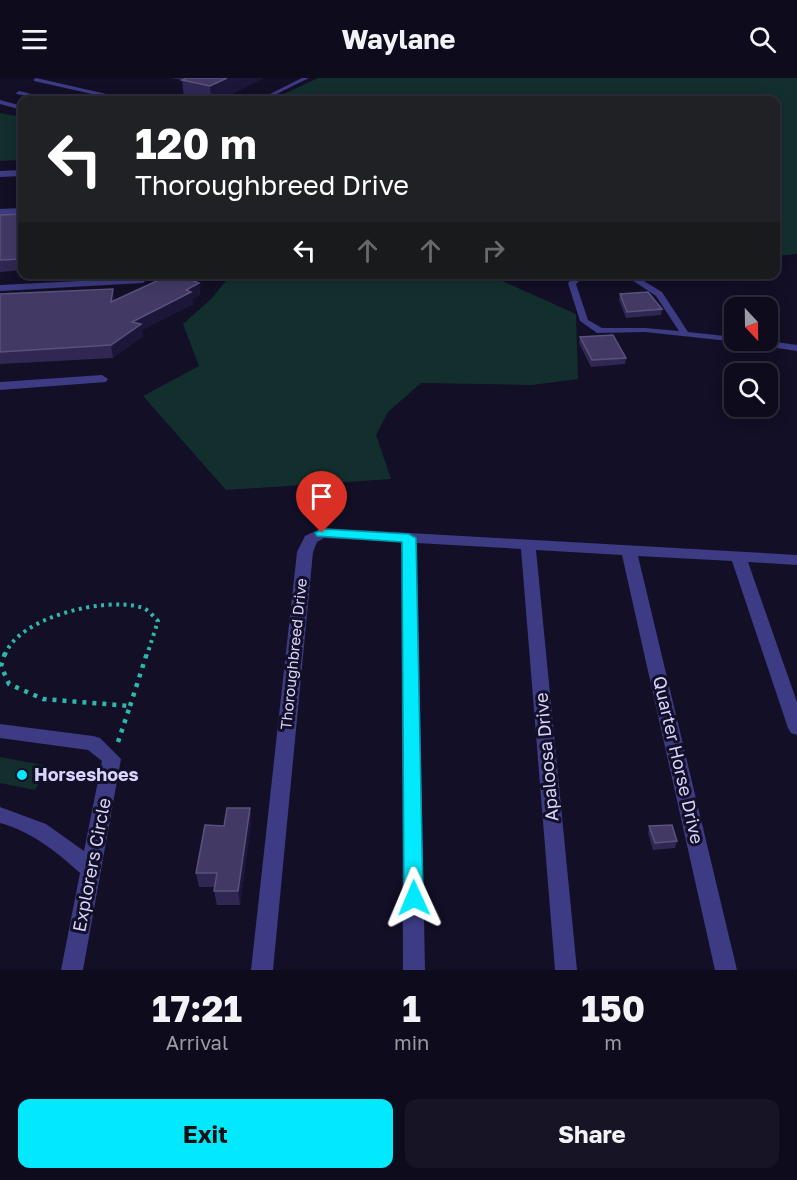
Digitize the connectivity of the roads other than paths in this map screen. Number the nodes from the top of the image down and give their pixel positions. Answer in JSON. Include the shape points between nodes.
{"nodes":[{"id":1,"x":306,"y":78,"type":"edge"},
{"id":2,"x":36,"y":80,"type":"dead end"},
{"id":3,"x":19,"y":93,"type":"dead end"},
{"id":4,"x":33,"y":96,"type":"edge"},
{"id":5,"x":106,"y":96,"type":"edge"},
{"id":6,"x":269,"y":96,"type":"edge"},
{"id":7,"x":0,"y":102,"type":"edge"},
{"id":8,"x":18,"y":107,"type":"edge"},
{"id":9,"x":18,"y":173,"type":"edge"},
{"id":10,"x":0,"y":174,"type":"edge"},
{"id":11,"x":18,"y":211,"type":"edge"},
{"id":12,"x":0,"y":213,"type":"edge"},
{"id":13,"x":577,"y":279,"type":"edge"},
{"id":14,"x":634,"y":279,"type":"edge"},
{"id":15,"x":140,"y":281,"type":"dead end"},
{"id":16,"x":0,"y":288,"type":"edge"},
{"id":17,"x":685,"y":334,"type":"junction"},
{"id":18,"x":724,"y":339,"type":"edge"},
{"id":19,"x":778,"y":345,"type":"edge"},
{"id":20,"x":797,"y":348,"type":"edge"},
{"id":21,"x":102,"y":379,"type":"dead end"},
{"id":22,"x":0,"y":386,"type":"edge"},
{"id":23,"x":409,"y":538,"type":"junction"},
{"id":24,"x":528,"y":545,"type":"junction"},
{"id":25,"x":629,"y":551,"type":"junction"},
{"id":26,"x":738,"y":557,"type":"junction"},
{"id":27,"x":797,"y":560,"type":"edge"},
{"id":28,"x":797,"y":728,"type":"edge"},
{"id":29,"x":0,"y":731,"type":"edge"},
{"id":30,"x":0,"y":815,"type":"edge"},
{"id":31,"x":91,"y":870,"type":"junction"},
{"id":32,"x":72,"y":970,"type":"edge"},
{"id":33,"x":262,"y":970,"type":"edge"},
{"id":34,"x":414,"y":970,"type":"edge"},
{"id":35,"x":566,"y":970,"type":"edge"},
{"id":36,"x":726,"y":970,"type":"edge"}],
"edges":[{"from":1,"to":6,"type":"lane"},
{"from":2,"to":5,"type":"lane"},
{"from":3,"to":4,"type":"lane"},
{"from":7,"to":8,"type":"lane"},
{"from":9,"to":10,"type":"street"},
{"from":11,"to":12,"type":"street"},
{"from":13,"to":17,"type":"lane","via":[[572,283],[584,321],[592,327],[600,331]]},
{"from":14,"to":17,"type":"lane","via":[[659,294]]},
{"from":15,"to":16,"type":"street"},
{"from":17,"to":18,"type":"lane"},
{"from":19,"to":20,"type":"lane"},
{"from":21,"to":22,"type":"street"},
{"from":23,"to":24,"type":"street","name":"Thoroughbreed Drive"},
{"from":23,"to":33,"type":"street","name":"Thoroughbreed Drive","via":[[322,533],[310,539],[305,552]]},
{"from":23,"to":34,"type":"street"},
{"from":24,"to":25,"type":"street","name":"Thoroughbreed Drive"},
{"from":24,"to":35,"type":"street","name":"Apaloosa Drive"},
{"from":25,"to":26,"type":"street","name":"Thoroughbreed Drive"},
{"from":25,"to":36,"type":"street","name":"Quarter Horse Drive"},
{"from":26,"to":27,"type":"street","name":"Thoroughbreed Drive"},
{"from":26,"to":28,"type":"street"},
{"from":29,"to":31,"type":"street","name":"Explorers Circle","via":[[93,743],[112,759]]},
{"from":30,"to":31,"type":"street","via":[[54,836]]},
{"from":31,"to":32,"type":"street","name":"Explorers Circle"}]}
